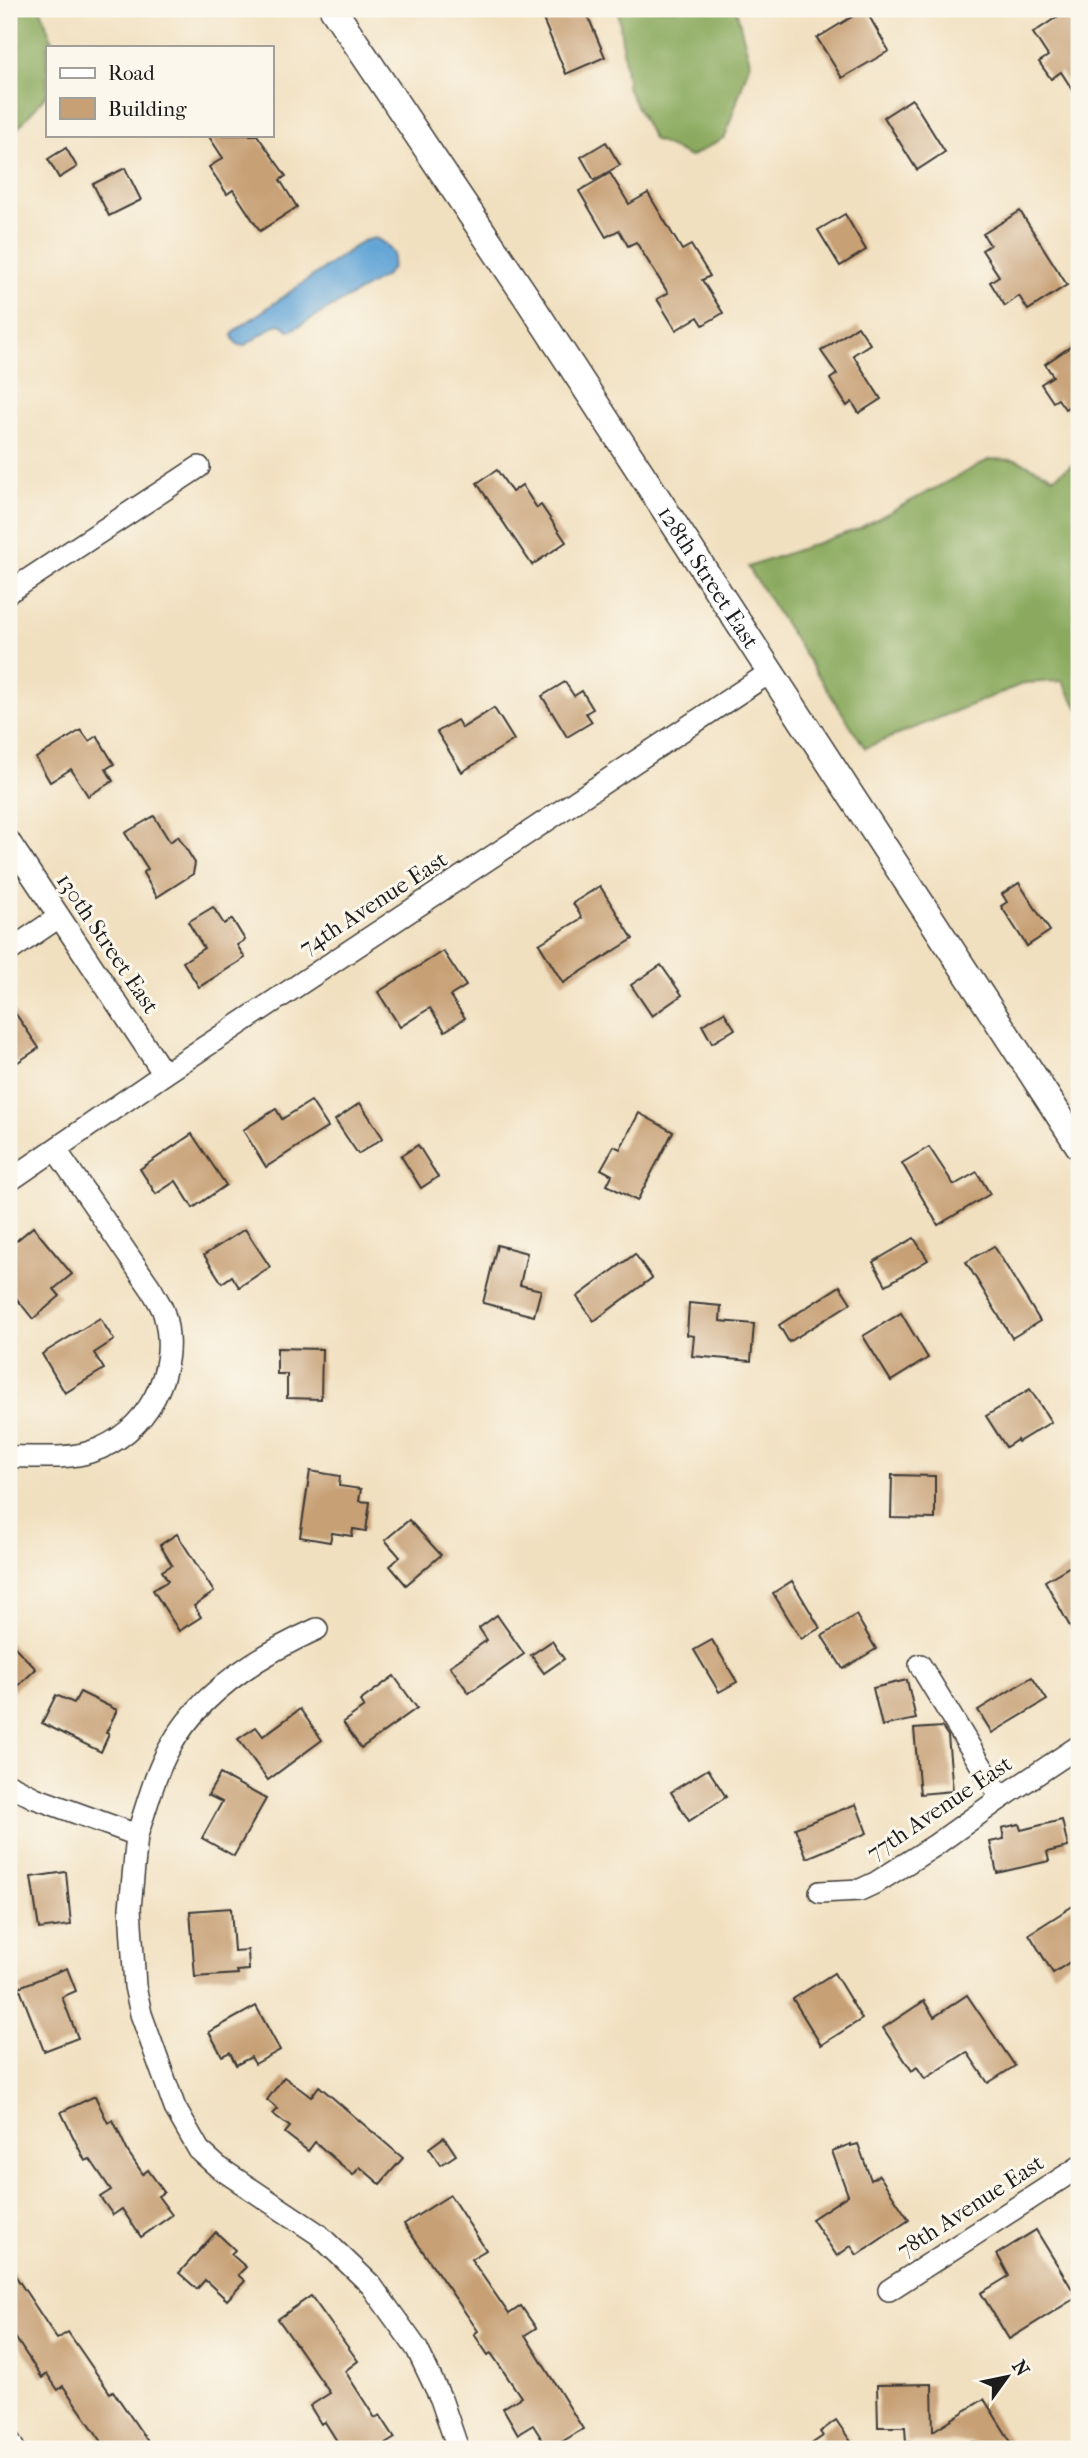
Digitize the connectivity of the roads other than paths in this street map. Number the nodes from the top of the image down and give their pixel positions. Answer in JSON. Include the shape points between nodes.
{"nodes":[{"id":1,"x":333,"y":9,"type":"edge"},
{"id":2,"x":199,"y":467,"type":"dead end"},
{"id":3,"x":9,"y":592,"type":"edge"},
{"id":4,"x":769,"y":673,"type":"junction"},
{"id":5,"x":9,"y":841,"type":"edge"},
{"id":6,"x":59,"y":917,"type":"junction"},
{"id":7,"x":9,"y":951,"type":"edge"},
{"id":8,"x":164,"y":1074,"type":"junction"},
{"id":9,"x":1079,"y":1146,"type":"edge"},
{"id":10,"x":56,"y":1150,"type":"junction"},
{"id":11,"x":9,"y":1181,"type":"edge"},
{"id":12,"x":9,"y":1457,"type":"edge"},
{"id":13,"x":317,"y":1629,"type":"dead end"},
{"id":14,"x":920,"y":1665,"type":"dead end"},
{"id":15,"x":1079,"y":1746,"type":"edge"},
{"id":16,"x":9,"y":1785,"type":"edge"},
{"id":17,"x":1001,"y":1798,"type":"junction"},
{"id":18,"x":137,"y":1835,"type":"junction"},
{"id":19,"x":820,"y":1892,"type":"dead end"},
{"id":20,"x":1079,"y":2167,"type":"edge"},
{"id":21,"x":889,"y":2290,"type":"dead end"},
{"id":22,"x":9,"y":2440,"type":"edge"},
{"id":23,"x":14,"y":2449,"type":"edge"},
{"id":24,"x":458,"y":2449,"type":"edge"}],
"edges":[{"from":1,"to":4,"type":"street","name":"128th Street East","via":[[527,298]]},
{"from":2,"to":3,"type":"street"},
{"from":4,"to":8,"type":"street","name":"74th Avenue East"},
{"from":4,"to":9,"type":"street","name":"128th Street East"},
{"from":5,"to":6,"type":"street","name":"130th Street East"},
{"from":6,"to":7,"type":"street"},
{"from":6,"to":8,"type":"street","name":"130th Street East"},
{"from":8,"to":10,"type":"street","name":"74th Avenue East"},
{"from":10,"to":11,"type":"street","name":"74th Avenue East"},
{"from":10,"to":12,"type":"street","via":[[152,1290],[164,1313],[167,1362],[156,1395],[138,1423],[123,1436],[77,1455]]},
{"from":13,"to":18,"type":"street","via":[[279,1646],[218,1688],[183,1726],[157,1775]]},
{"from":14,"to":17,"type":"street"},
{"from":15,"to":17,"type":"street","name":"77th Avenue East"},
{"from":16,"to":18,"type":"street"},
{"from":17,"to":19,"type":"street","name":"77th Avenue East","via":[[877,1882],[860,1890]]},
{"from":18,"to":24,"type":"street","via":[[130,1908],[135,1986],[180,2117],[199,2150],[218,2167],[318,2234],[371,2285],[417,2349]]},
{"from":20,"to":21,"type":"street","name":"78th Avenue East"},
{"from":22,"to":23,"type":"street"}]}
